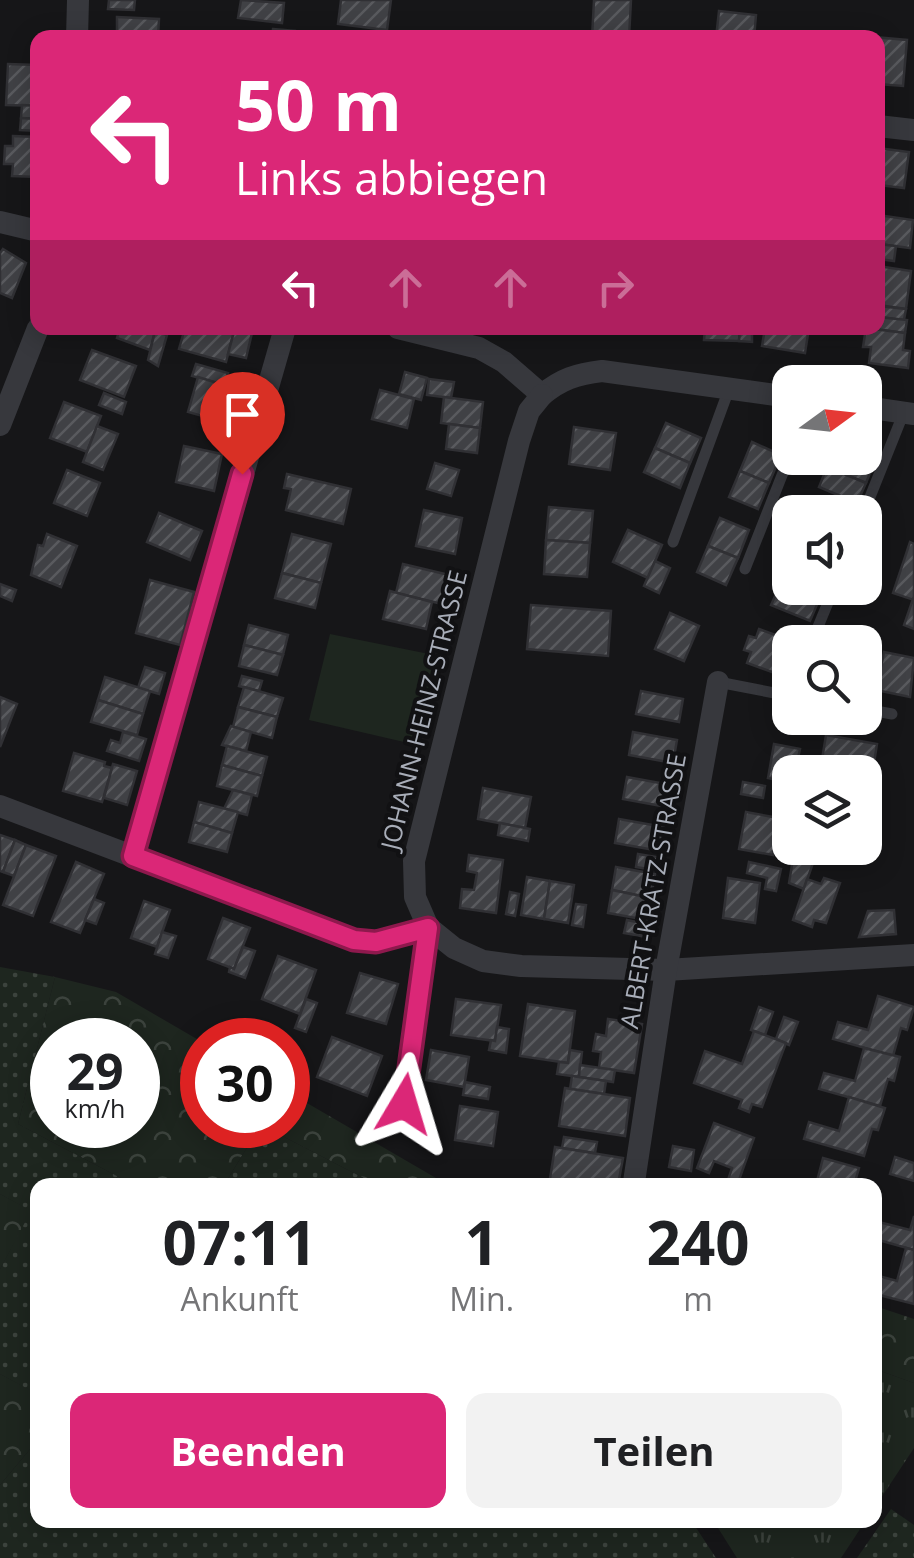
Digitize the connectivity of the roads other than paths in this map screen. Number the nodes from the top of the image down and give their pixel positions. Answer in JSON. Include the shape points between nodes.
{"nodes":[{"id":1,"x":78,"y":0,"type":"edge"},
{"id":2,"x":77,"y":30,"type":"edge"},
{"id":3,"x":885,"y":127,"type":"edge"},
{"id":4,"x":914,"y":130,"type":"edge"},
{"id":5,"x":0,"y":222,"type":"edge"},
{"id":6,"x":30,"y":229,"type":"edge"},
{"id":7,"x":35,"y":335,"type":"edge"},
{"id":8,"x":283,"y":335,"type":"edge"},
{"id":9,"x":426,"y":335,"type":"edge"},
{"id":10,"x":730,"y":389,"type":"junction"},
{"id":11,"x":542,"y":394,"type":"junction"},
{"id":12,"x":772,"y":395,"type":"edge"},
{"id":13,"x":882,"y":409,"type":"edge"},
{"id":14,"x":909,"y":413,"type":"edge"},
{"id":15,"x":0,"y":424,"type":"edge"},
{"id":16,"x":782,"y":475,"type":"edge"},
{"id":17,"x":872,"y":495,"type":"edge"},
{"id":18,"x":673,"y":542,"type":"dead end"},
{"id":19,"x":745,"y":569,"type":"dead end"},
{"id":20,"x":718,"y":682,"type":"joint"},
{"id":21,"x":772,"y":692,"type":"edge"},
{"id":22,"x":882,"y":712,"type":"edge"},
{"id":23,"x":892,"y":714,"type":"dead end"},
{"id":24,"x":0,"y":806,"type":"edge"},
{"id":25,"x":133,"y":856,"type":"junction"},
{"id":26,"x":428,"y":928,"type":"junction"},
{"id":27,"x":914,"y":955,"type":"edge"},
{"id":28,"x":666,"y":970,"type":"junction"},
{"id":29,"x":404,"y":1104,"type":"dead end"},
{"id":30,"x":635,"y":1178,"type":"edge"}],
"edges":[{"from":1,"to":2,"type":"street"},
{"from":3,"to":4,"type":"street"},
{"from":5,"to":6,"type":"street"},
{"from":7,"to":15,"type":"street"},
{"from":8,"to":25,"type":"street"},
{"from":9,"to":11,"type":"street","via":[[479,348]]},
{"from":10,"to":11,"type":"street","via":[[602,372],[575,374]]},
{"from":10,"to":12,"type":"street"},
{"from":10,"to":18,"type":"lane"},
{"from":11,"to":26,"type":"street","name":"JOHANN-HEINZ-STRASSE","via":[[519,441],[414,860],[415,897]]},
{"from":13,"to":14,"type":"street"},
{"from":14,"to":17,"type":"lane"},
{"from":16,"to":19,"type":"lane"},
{"from":20,"to":21,"type":"lane","name":"ALBERT-KRATZ-STRASSE"},
{"from":20,"to":28,"type":"street","name":"ALBERT-KRATZ-STRASSE"},
{"from":22,"to":23,"type":"lane"},
{"from":24,"to":25,"type":"street"},
{"from":25,"to":26,"type":"street","via":[[354,940],[376,942]]},
{"from":26,"to":28,"type":"street","via":[[483,961]]},
{"from":26,"to":29,"type":"street","name":"JOHANN-HEINZ-STRASSE"},
{"from":27,"to":28,"type":"street"},
{"from":28,"to":30,"type":"street","name":"ALBERT-KRATZ-STRASSE"}]}
